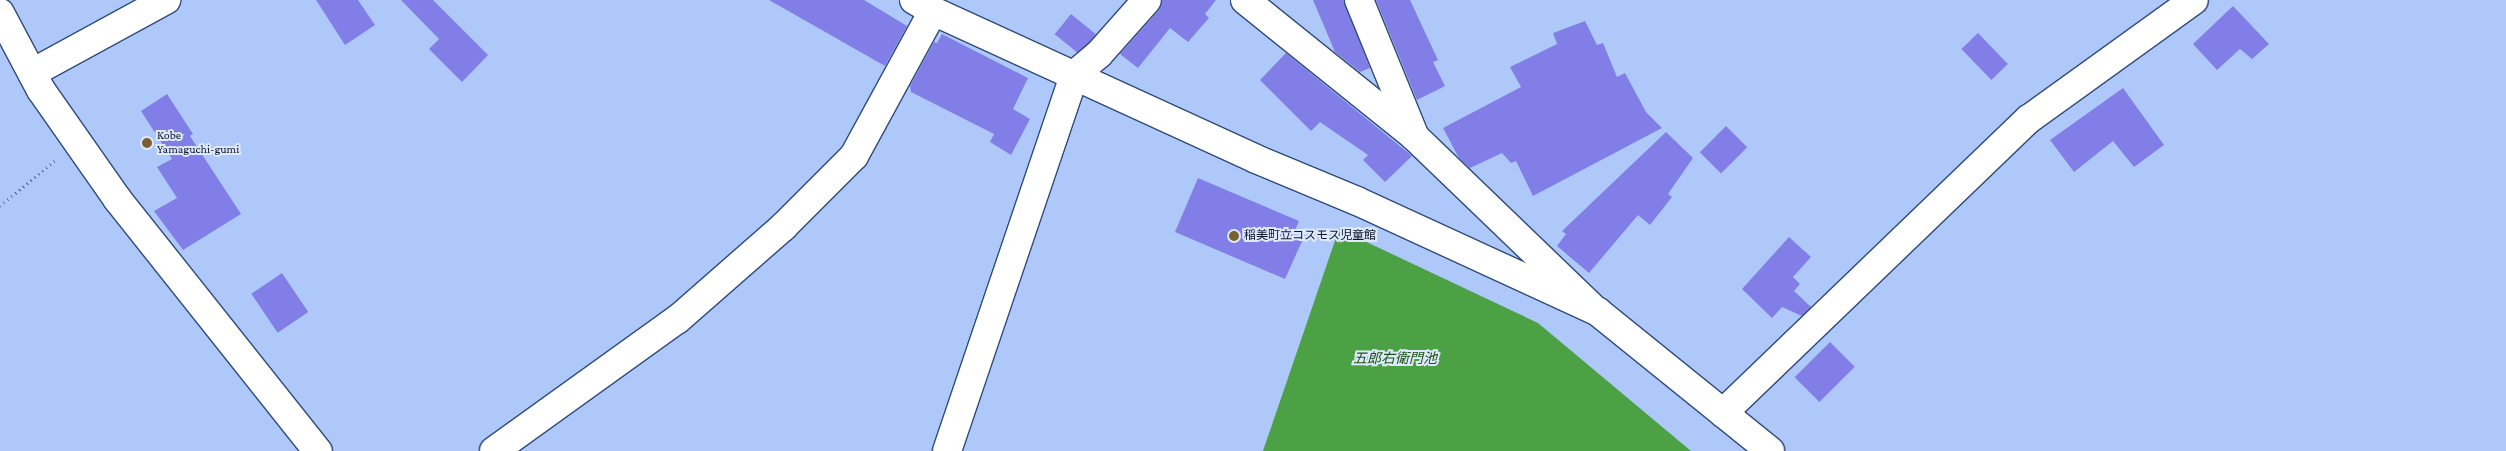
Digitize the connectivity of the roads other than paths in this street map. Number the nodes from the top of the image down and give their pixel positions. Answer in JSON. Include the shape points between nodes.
{"nodes":[{"id":1,"x":166,"y":0,"type":"edge"},
{"id":2,"x":1147,"y":0,"type":"edge"},
{"id":3,"x":1245,"y":0,"type":"edge"},
{"id":4,"x":1359,"y":0,"type":"edge"},
{"id":5,"x":2194,"y":0,"type":"edge"},
{"id":6,"x":923,"y":6,"type":"edge"},
{"id":7,"x":0,"y":13,"type":"edge"},
{"id":8,"x":32,"y":73,"type":"junction"},
{"id":9,"x":1074,"y":75,"type":"junction"},
{"id":10,"x":1415,"y":137,"type":"junction"},
{"id":11,"x":1598,"y":312,"type":"junction"},
{"id":12,"x":1723,"y":413,"type":"junction"},
{"id":13,"x":318,"y":451,"type":"edge"},
{"id":14,"x":494,"y":451,"type":"edge"},
{"id":15,"x":947,"y":451,"type":"edge"},
{"id":16,"x":1770,"y":451,"type":"edge"}],
"edges":[{"from":1,"to":8,"type":"street"},
{"from":2,"to":9,"type":"street","via":[[1099,54]]},
{"from":3,"to":10,"type":"street"},
{"from":4,"to":10,"type":"street"},
{"from":5,"to":12,"type":"street","via":[[2029,119]]},
{"from":6,"to":9,"type":"street"},
{"from":6,"to":14,"type":"street","via":[[854,156],[783,227],[678,319]]},
{"from":7,"to":8,"type":"street"},
{"from":8,"to":13,"type":"street","via":[[118,200]]},
{"from":9,"to":11,"type":"street"},
{"from":9,"to":15,"type":"street"},
{"from":10,"to":11,"type":"street"},
{"from":11,"to":12,"type":"street"},
{"from":12,"to":16,"type":"street"}]}
